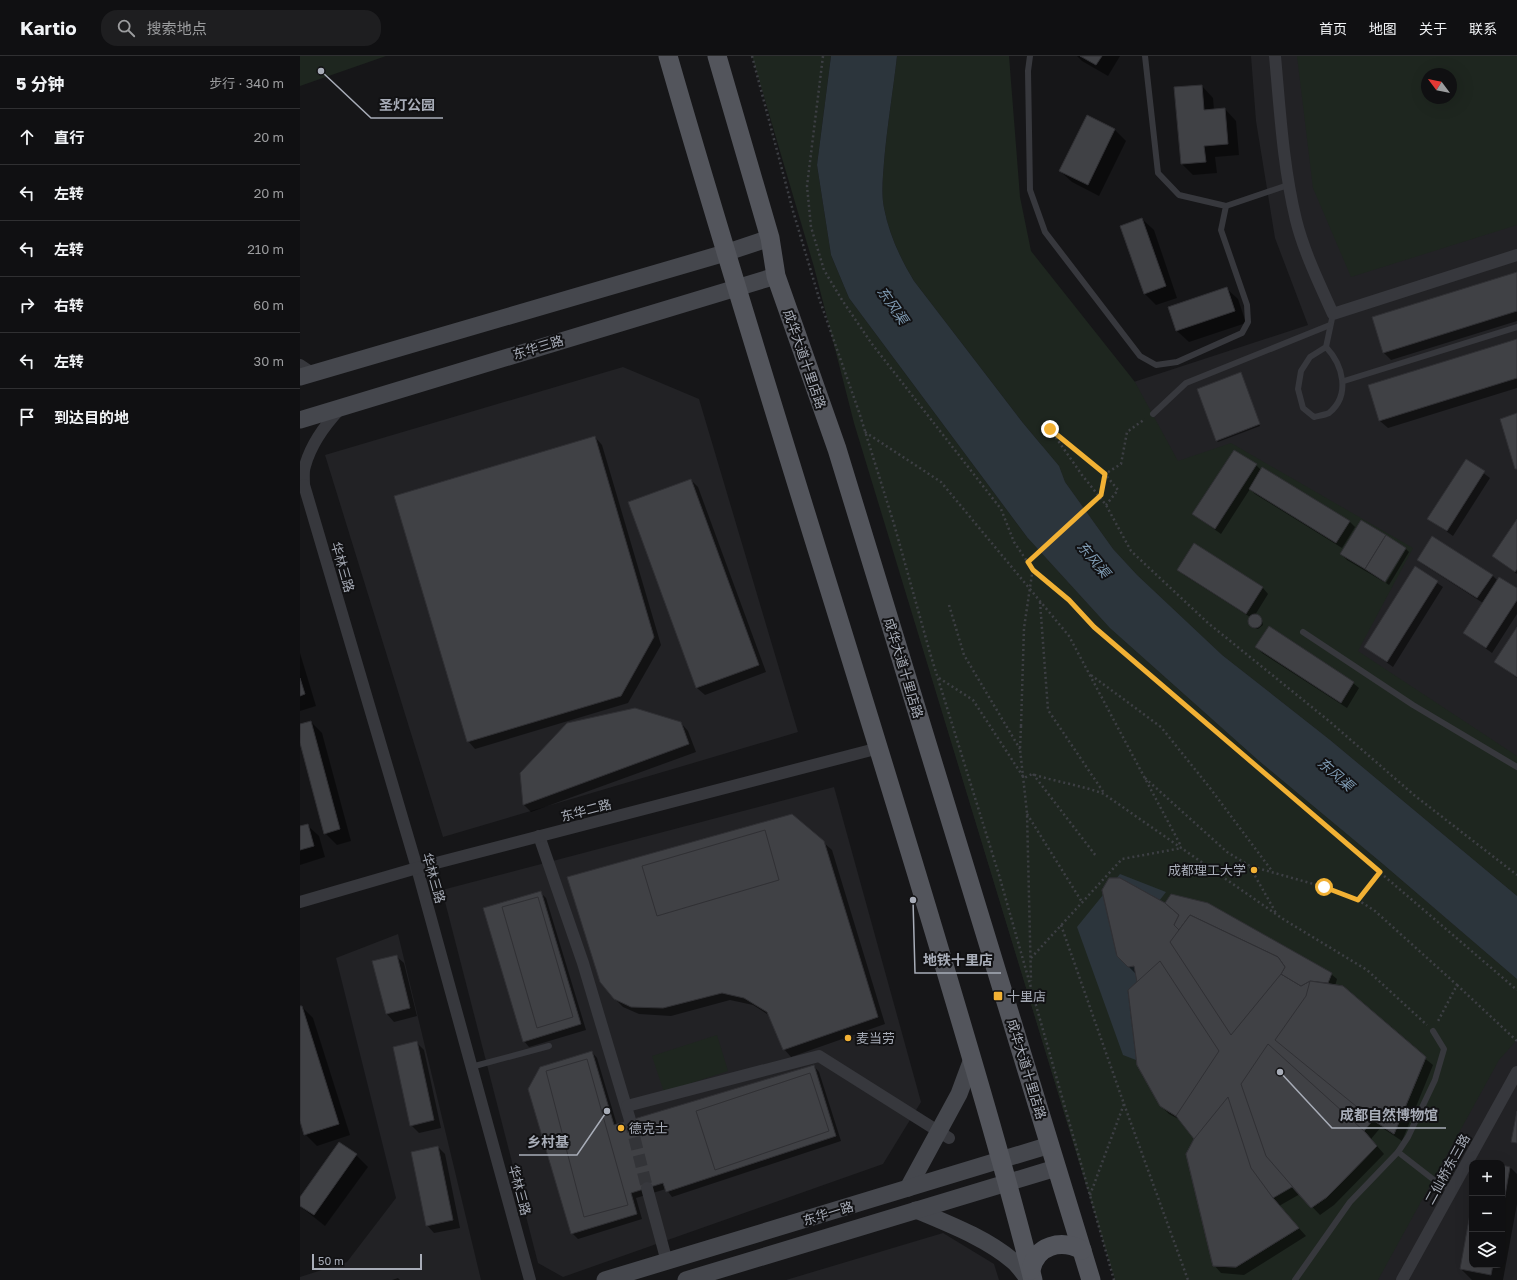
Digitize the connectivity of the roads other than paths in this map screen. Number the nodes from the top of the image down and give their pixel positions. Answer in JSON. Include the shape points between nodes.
{"nodes":[{"id":1,"x":668,"y":56,"type":"edge"},
{"id":2,"x":717,"y":56,"type":"edge"},
{"id":3,"x":1030,"y":56,"type":"edge"},
{"id":4,"x":1145,"y":56,"type":"edge"},
{"id":5,"x":1275,"y":56,"type":"edge"},
{"id":6,"x":1288,"y":185,"type":"junction"},
{"id":7,"x":1226,"y":206,"type":"junction"},
{"id":8,"x":770,"y":238,"type":"junction"},
{"id":9,"x":725,"y":253,"type":"junction"},
{"id":10,"x":1517,"y":255,"type":"edge"},
{"id":11,"x":776,"y":276,"type":"junction"},
{"id":12,"x":736,"y":287,"type":"junction"},
{"id":13,"x":1332,"y":319,"type":"junction"},
{"id":14,"x":1517,"y":328,"type":"edge"},
{"id":15,"x":1326,"y":347,"type":"junction"},
{"id":16,"x":304,"y":372,"type":"edge"},
{"id":17,"x":1344,"y":381,"type":"junction"},
{"id":18,"x":342,"y":407,"type":"junction"},
{"id":19,"x":1153,"y":414,"type":"road end"},
{"id":20,"x":300,"y":420,"type":"edge"},
{"id":21,"x":302,"y":483,"type":"edge"},
{"id":22,"x":1303,"y":632,"type":"dead end"},
{"id":23,"x":879,"y":748,"type":"junction"},
{"id":24,"x":1517,"y":767,"type":"edge"},
{"id":25,"x":539,"y":836,"type":"junction"},
{"id":26,"x":417,"y":868,"type":"junction"},
{"id":27,"x":300,"y":902,"type":"edge"},
{"id":28,"x":1433,"y":1031,"type":"road end"},
{"id":29,"x":549,"y":1046,"type":"dead end"},
{"id":30,"x":972,"y":1059,"type":"junction"},
{"id":31,"x":471,"y":1067,"type":"junction"},
{"id":32,"x":1517,"y":1072,"type":"edge"},
{"id":33,"x":627,"y":1106,"type":"junction"},
{"id":34,"x":630,"y":1120,"type":"tunnel mouth"},
{"id":35,"x":944,"y":1135,"type":"junction"},
{"id":36,"x":1050,"y":1145,"type":"junction"},
{"id":37,"x":1398,"y":1152,"type":"junction"},
{"id":38,"x":1002,"y":1160,"type":"junction"},
{"id":39,"x":1056,"y":1168,"type":"junction"},
{"id":40,"x":1008,"y":1182,"type":"junction"},
{"id":41,"x":647,"y":1188,"type":"tunnel mouth"},
{"id":42,"x":908,"y":1188,"type":"junction"},
{"id":43,"x":1452,"y":1190,"type":"junction"},
{"id":44,"x":916,"y":1210,"type":"junction"},
{"id":45,"x":1082,"y":1250,"type":"junction"},
{"id":46,"x":666,"y":1262,"type":"junction"},
{"id":47,"x":1031,"y":1277,"type":"edge"},
{"id":48,"x":530,"y":1280,"type":"edge"},
{"id":49,"x":606,"y":1280,"type":"edge"},
{"id":50,"x":686,"y":1280,"type":"edge"},
{"id":51,"x":1091,"y":1280,"type":"edge"},
{"id":52,"x":1296,"y":1280,"type":"edge"},
{"id":53,"x":1402,"y":1280,"type":"edge"}],
"edges":[{"from":1,"to":9,"type":"main road"},
{"from":2,"to":8,"type":"main road","name":"成华大道十里店路"},
{"from":3,"to":7,"type":"lane","via":[[1030,190],[1045,232],[1140,356],[1156,365],[1177,362],[1242,333],[1248,322],[1247,305],[1221,230]]},
{"from":4,"to":7,"type":"lane","via":[[1158,173],[1179,195]]},
{"from":5,"to":6,"type":"street"},
{"from":6,"to":7,"type":"lane"},
{"from":6,"to":13,"type":"street","via":[[1296,221]]},
{"from":8,"to":9,"type":"street"},
{"from":8,"to":11,"type":"main road","name":"成华大道十里店路"},
{"from":9,"to":12,"type":"main road"},
{"from":9,"to":16,"type":"street"},
{"from":10,"to":13,"type":"street"},
{"from":11,"to":12,"type":"street","name":"东华三路"},
{"from":11,"to":36,"type":"main road","name":"成华大道十里店路","via":[[837,450]]},
{"from":12,"to":18,"type":"street","name":"东华三路"},
{"from":12,"to":23,"type":"main road"},
{"from":13,"to":15,"type":"lane"},
{"from":13,"to":19,"type":"lane","via":[[1186,383]]},
{"from":14,"to":17,"type":"lane"},
{"from":15,"to":17,"type":"lane","via":[[1335,356]]},
{"from":15,"to":17,"type":"lane","via":[[1310,357],[1301,371],[1298,389],[1303,408],[1314,417],[1328,414],[1339,400]]},
{"from":18,"to":20,"type":"street","name":"东华三路"},
{"from":18,"to":21,"type":"street","via":[[324,426],[305,467]]},
{"from":21,"to":26,"type":"street","name":"华林三路"},
{"from":22,"to":24,"type":"lane","via":[[1413,705]]},
{"from":23,"to":25,"type":"street","name":"东华二路"},
{"from":23,"to":30,"type":"main road"},
{"from":25,"to":26,"type":"street","name":"东华二路"},
{"from":25,"to":33,"type":"street","via":[[583,963]]},
{"from":26,"to":27,"type":"street","name":"东华二路"},
{"from":26,"to":31,"type":"street","name":"华林三路"},
{"from":28,"to":37,"type":"lane","via":[[1444,1049],[1434,1080],[1408,1137]]},
{"from":29,"to":31,"type":"lane"},
{"from":30,"to":35,"type":"street"},
{"from":30,"to":38,"type":"main road"},
{"from":31,"to":48,"type":"street","name":"华林三路"},
{"from":32,"to":43,"type":"street","name":"二仙桥东三路"},
{"from":33,"to":34,"type":"street"},
{"from":33,"to":35,"type":"street","via":[[819,1056]]},
{"from":35,"to":42,"type":"street"},
{"from":36,"to":38,"type":"street","name":"东华一路"},
{"from":36,"to":39,"type":"main road","name":"成华大道十里店路"},
{"from":37,"to":43,"type":"lane","via":[[1434,1180]]},
{"from":37,"to":52,"type":"lane","via":[[1350,1202]]},
{"from":38,"to":40,"type":"main road"},
{"from":38,"to":42,"type":"street","name":"东华一路"},
{"from":39,"to":40,"type":"street","name":"东华一路"},
{"from":39,"to":45,"type":"main road","name":"成华大道十里店路"},
{"from":40,"to":44,"type":"street","name":"东华一路"},
{"from":40,"to":47,"type":"main road"},
{"from":41,"to":46,"type":"street"},
{"from":42,"to":46,"type":"street","name":"东华一路"},
{"from":43,"to":53,"type":"street","name":"二仙桥东三路"},
{"from":44,"to":47,"type":"street","via":[[955,1226],[986,1244],[1014,1262]]},
{"from":44,"to":50,"type":"street","name":"东华一路"},
{"from":45,"to":47,"type":"main road","via":[[1073,1245],[1060,1244],[1043,1249],[1033,1261]]},
{"from":45,"to":51,"type":"main road","name":"成华大道十里店路"},
{"from":46,"to":49,"type":"street","name":"东华一路"}]}
